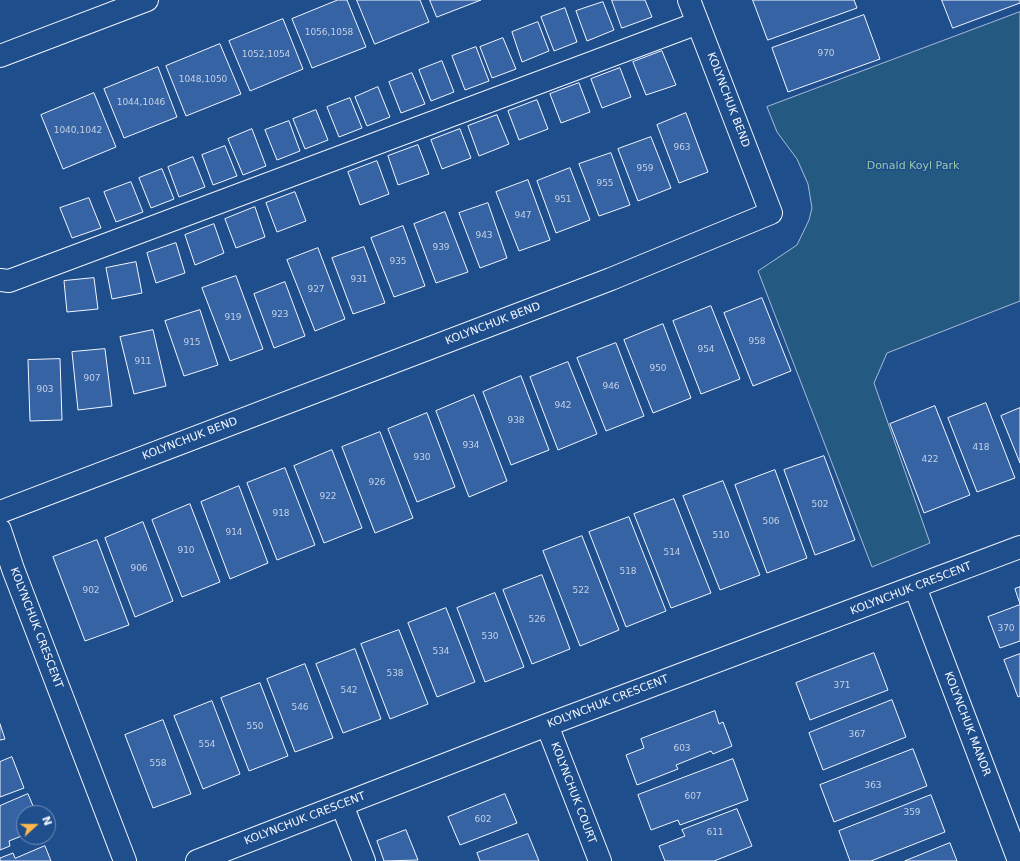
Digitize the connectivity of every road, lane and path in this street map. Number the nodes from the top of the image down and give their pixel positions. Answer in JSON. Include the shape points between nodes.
{"nodes":[{"id":1,"x":147,"y":0,"type":"edge"},
{"id":2,"x":689,"y":0,"type":"edge"},
{"id":3,"x":698,"y":23,"type":"junction"},
{"id":4,"x":0,"y":56,"type":"edge"},
{"id":5,"x":0,"y":280,"type":"edge"},
{"id":6,"x":0,"y":512,"type":"edge"},
{"id":7,"x":0,"y":530,"type":"edge"},
{"id":8,"x":1020,"y":547,"type":"edge"},
{"id":9,"x":915,"y":587,"type":"junction"},
{"id":10,"x":547,"y":725,"type":"junction"},
{"id":11,"x":342,"y":804,"type":"junction"},
{"id":12,"x":125,"y":861,"type":"edge"},
{"id":13,"x":197,"y":861,"type":"edge"},
{"id":14,"x":364,"y":861,"type":"edge"},
{"id":15,"x":600,"y":861,"type":"edge"},
{"id":16,"x":1019,"y":861,"type":"edge"}],
"edges":[{"from":1,"to":4,"type":"street"},
{"from":2,"to":3,"type":"street","name":"KOLYNCHUK BEND"},
{"from":3,"to":5,"type":"street","via":[[9,281]]},
{"from":3,"to":6,"type":"street","name":"KOLYNCHUK BEND","via":[[771,213],[604,282]]},
{"from":7,"to":12,"type":"street","name":"KOLYNCHUK CRESCENT"},
{"from":8,"to":9,"type":"street","name":"KOLYNCHUK CRESCENT"},
{"from":9,"to":10,"type":"street","name":"KOLYNCHUK CRESCENT"},
{"from":9,"to":16,"type":"street","name":"KOLYNCHUK MANOR"},
{"from":10,"to":11,"type":"street","name":"KOLYNCHUK CRESCENT"},
{"from":10,"to":15,"type":"street","name":"KOLYNCHUK COURT"},
{"from":11,"to":13,"type":"street","name":"KOLYNCHUK CRESCENT"},
{"from":11,"to":14,"type":"street"}]}
